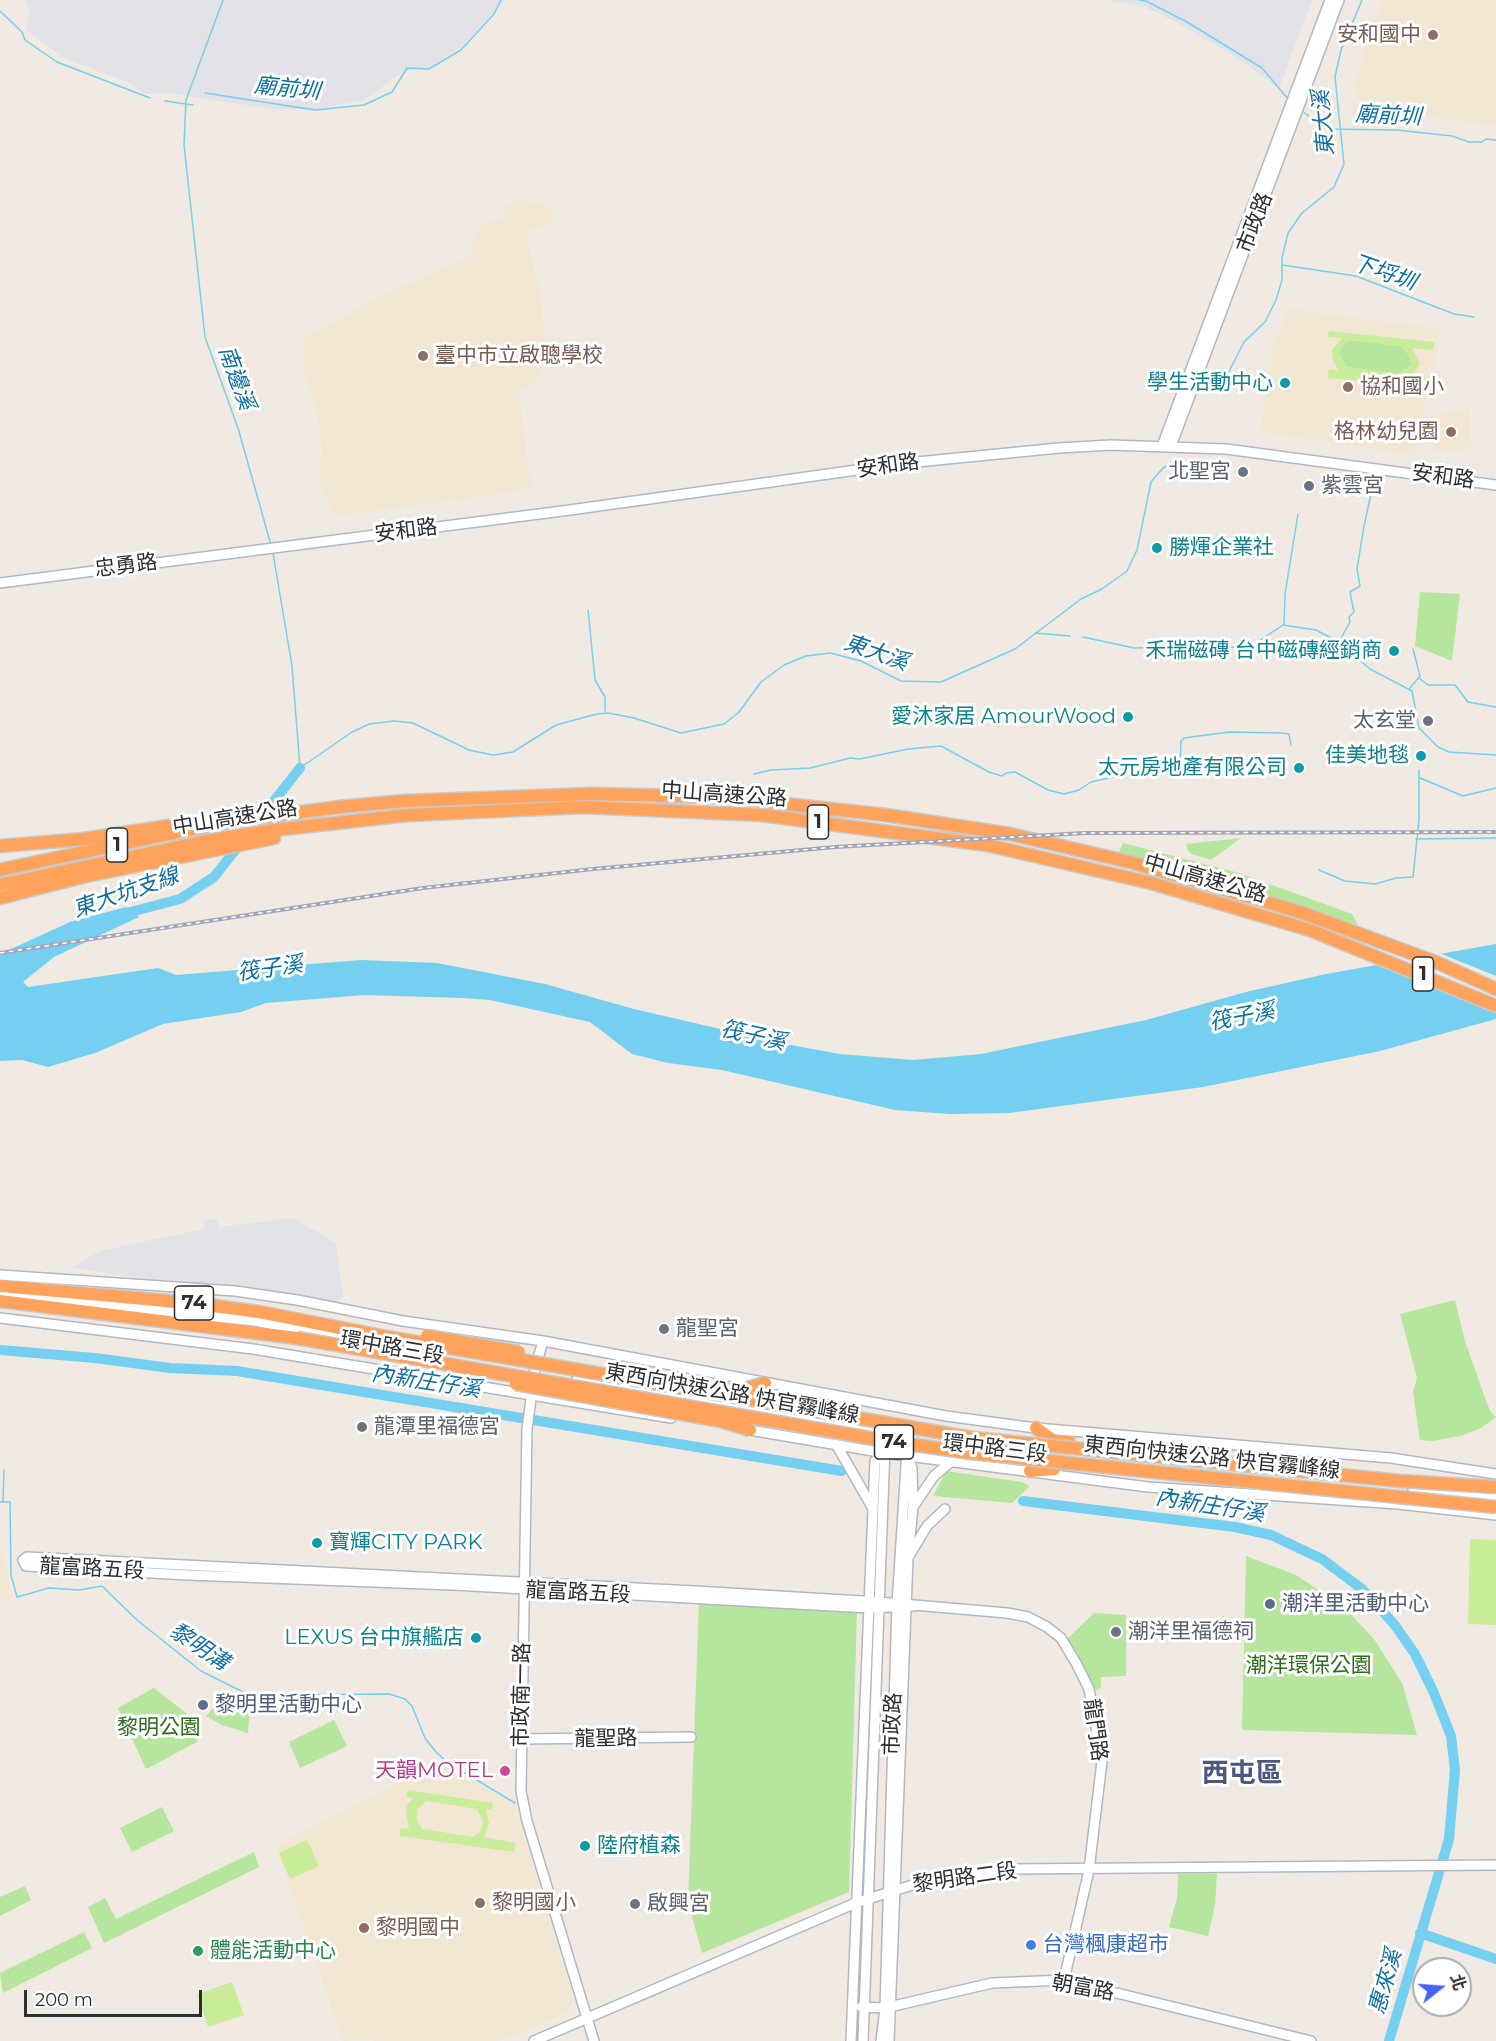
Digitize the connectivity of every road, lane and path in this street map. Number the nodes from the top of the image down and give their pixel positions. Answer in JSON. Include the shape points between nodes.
{"nodes":[{"id":1,"x":1330,"y":0,"type":"edge"},
{"id":2,"x":1339,"y":0,"type":"edge"},
{"id":3,"x":1166,"y":446,"type":"junction"},
{"id":4,"x":1496,"y":484,"type":"edge"},
{"id":5,"x":252,"y":550,"type":"joint"},
{"id":6,"x":0,"y":583,"type":"edge"},
{"id":7,"x":227,"y":822,"type":"junction"},
{"id":8,"x":211,"y":845,"type":"junction"},
{"id":9,"x":0,"y":846,"type":"edge"},
{"id":10,"x":0,"y":870,"type":"edge"},
{"id":11,"x":0,"y":885,"type":"edge"},
{"id":12,"x":0,"y":898,"type":"edge"},
{"id":13,"x":1496,"y":989,"type":"edge"},
{"id":14,"x":1496,"y":1006,"type":"edge"},
{"id":15,"x":0,"y":1275,"type":"edge"},
{"id":16,"x":0,"y":1290,"type":"edge"},
{"id":17,"x":0,"y":1301,"type":"edge"},
{"id":18,"x":0,"y":1318,"type":"edge"},
{"id":19,"x":387,"y":1337,"type":"junction"},
{"id":20,"x":297,"y":1338,"type":"junction"},
{"id":21,"x":543,"y":1341,"type":"junction"},
{"id":22,"x":535,"y":1371,"type":"junction"},
{"id":23,"x":765,"y":1383,"type":"junction"},
{"id":24,"x":531,"y":1400,"type":"junction"},
{"id":25,"x":888,"y":1405,"type":"junction"},
{"id":26,"x":902,"y":1407,"type":"junction"},
{"id":27,"x":1036,"y":1428,"type":"junction"},
{"id":28,"x":750,"y":1430,"type":"junction"},
{"id":29,"x":886,"y":1432,"type":"junction"},
{"id":30,"x":907,"y":1435,"type":"junction"},
{"id":31,"x":836,"y":1444,"type":"junction"},
{"id":32,"x":885,"y":1453,"type":"junction"},
{"id":33,"x":906,"y":1455,"type":"junction"},
{"id":34,"x":953,"y":1460,"type":"junction"},
{"id":35,"x":1030,"y":1470,"type":"junction"},
{"id":36,"x":1496,"y":1474,"type":"edge"},
{"id":37,"x":1249,"y":1476,"type":"junction"},
{"id":38,"x":1400,"y":1482,"type":"junction"},
{"id":39,"x":1496,"y":1487,"type":"edge"},
{"id":40,"x":1247,"y":1492,"type":"junction"},
{"id":41,"x":1394,"y":1496,"type":"junction"},
{"id":42,"x":1496,"y":1496,"type":"edge"},
{"id":43,"x":1496,"y":1502,"type":"edge"},
{"id":44,"x":913,"y":1507,"type":"junction"},
{"id":45,"x":1496,"y":1507,"type":"edge"},
{"id":46,"x":873,"y":1508,"type":"junction"},
{"id":47,"x":945,"y":1509,"type":"dead end"},
{"id":48,"x":1496,"y":1515,"type":"edge"},
{"id":49,"x":903,"y":1525,"type":"junction"},
{"id":50,"x":908,"y":1558,"type":"junction"},
{"id":51,"x":524,"y":1586,"type":"junction"},
{"id":52,"x":869,"y":1605,"type":"junction"},
{"id":53,"x":879,"y":1605,"type":"junction"},
{"id":54,"x":904,"y":1606,"type":"junction"},
{"id":55,"x":691,"y":1737,"type":"dead end"},
{"id":56,"x":520,"y":1739,"type":"junction"},
{"id":57,"x":1496,"y":1865,"type":"edge"},
{"id":58,"x":1089,"y":1870,"type":"junction"},
{"id":59,"x":891,"y":1891,"type":"junction"},
{"id":60,"x":869,"y":1898,"type":"junction"},
{"id":61,"x":858,"y":1902,"type":"junction"},
{"id":62,"x":1064,"y":1980,"type":"junction"},
{"id":63,"x":854,"y":2006,"type":"junction"},
{"id":64,"x":889,"y":2007,"type":"junction"},
{"id":65,"x":866,"y":2008,"type":"junction"},
{"id":66,"x":587,"y":2018,"type":"junction"},
{"id":67,"x":534,"y":2041,"type":"edge"},
{"id":68,"x":594,"y":2041,"type":"edge"},
{"id":69,"x":851,"y":2041,"type":"edge"},
{"id":70,"x":863,"y":2041,"type":"edge"},
{"id":71,"x":880,"y":2041,"type":"edge"},
{"id":72,"x":889,"y":2041,"type":"edge"},
{"id":73,"x":1311,"y":2041,"type":"edge"}],
"edges":[{"from":1,"to":3,"type":"street","name":"市政路"},
{"from":2,"to":3,"type":"street","name":"市政路"},
{"from":3,"to":4,"type":"street","name":"安和路","via":[[1226,449]]},
{"from":3,"to":5,"type":"street","name":"安和路","via":[[1059,448],[930,460]]},
{"from":5,"to":6,"type":"street","name":"忠勇路"},
{"from":7,"to":9,"type":"highway"},
{"from":7,"to":10,"type":"highway","name":"中山高速公路","number":"1"},
{"from":7,"to":13,"type":"highway","name":"中山高速公路","number":"1","via":[[405,801],[592,794],[765,801],[1010,834],[1210,884],[1351,931]]},
{"from":8,"to":11,"type":"highway","name":"中山高速公路","number":"1"},
{"from":8,"to":12,"type":"highway"},
{"from":8,"to":14,"type":"highway","name":"中山高速公路","number":"1","via":[[328,823],[584,807],[762,815],[839,824],[987,845],[1151,883],[1310,930]]},
{"from":15,"to":21,"type":"street","name":"環中路三段","via":[[235,1292]]},
{"from":16,"to":19,"type":"highway","name":"東西向快速公路 快官霧峰線","number":"74","via":[[191,1303]]},
{"from":16,"to":22,"type":"street","name":"環中路三段","via":[[256,1321],[362,1344]]},
{"from":17,"to":20,"type":"highway","name":"東西向快速公路 快官霧峰線","number":"74"},
{"from":18,"to":24,"type":"street","name":"環中路三段","via":[[253,1349]]},
{"from":19,"to":23,"type":"highway","bridge":true,"via":[[415,1334],[456,1340],[707,1387],[741,1390]]},
{"from":19,"to":38,"type":"highway","name":"東西向快速公路 快官霧峰線","number":"74","bridge":true,"via":[[973,1438]]},
{"from":20,"to":28,"type":"highway","bridge":true,"via":[[539,1389],[721,1421]]},
{"from":20,"to":41,"type":"highway","name":"東西向快速公路 快官霧峰線","number":"74","bridge":true,"via":[[904,1443],[1033,1460]]},
{"from":21,"to":22,"type":"street","name":"市政南一路"},
{"from":21,"to":23,"type":"street","name":"環中路三段"},
{"from":22,"to":24,"type":"street","name":"市政南一路"},
{"from":22,"to":29,"type":"street","name":"環中路三段"},
{"from":23,"to":25,"type":"street","name":"環中路三段"},
{"from":24,"to":28,"type":"street","name":"環中路三段"},
{"from":24,"to":51,"type":"street","name":"市政南一路"},
{"from":25,"to":26,"type":"street","name":"環中路三段"},
{"from":25,"to":29,"type":"street","name":"市政路"},
{"from":26,"to":27,"type":"street","name":"環中路三段"},
{"from":26,"to":30,"type":"street","name":"市政路"},
{"from":27,"to":36,"type":"street","name":"環中路三段","via":[[1391,1458]]},
{"from":27,"to":38,"type":"highway","bridge":true,"via":[[1054,1441],[1281,1463]]},
{"from":28,"to":31,"type":"street","name":"環中路三段"},
{"from":29,"to":30,"type":"street","name":"環中路三段"},
{"from":29,"to":32,"type":"street","name":"市政路"},
{"from":30,"to":33,"type":"street","name":"市政路"},
{"from":30,"to":37,"type":"street","name":"環中路三段","via":[[972,1448]]},
{"from":30,"to":42,"type":"street","name":"環中路三段"},
{"from":31,"to":32,"type":"street","name":"環中路三段"},
{"from":31,"to":46,"type":"street"},
{"from":32,"to":33,"type":"street","name":"環中路三段"},
{"from":32,"to":46,"type":"street","name":"市政路","via":[[874,1461]]},
{"from":32,"to":53,"type":"street","name":"市政路"},
{"from":33,"to":34,"type":"street","name":"環中路三段"},
{"from":33,"to":44,"type":"street","name":"市政路","via":[[912,1468]]},
{"from":33,"to":49,"type":"street","name":"市政路"},
{"from":34,"to":35,"type":"street","name":"環中路三段"},
{"from":34,"to":44,"type":"street","via":[[934,1476]]},
{"from":35,"to":40,"type":"street","name":"環中路三段","via":[[1148,1486]]},
{"from":35,"to":41,"type":"highway","bridge":true,"via":[[1054,1469],[1308,1494],[1384,1499]]},
{"from":37,"to":40,"type":"street"},
{"from":37,"to":43,"type":"street","name":"環中路三段"},
{"from":38,"to":39,"type":"highway","name":"東西向快速公路 快官霧峰線","number":"74","bridge":true},
{"from":40,"to":48,"type":"street","name":"環中路三段"},
{"from":41,"to":45,"type":"highway","name":"東西向快速公路 快官霧峰線","number":"74","bridge":true},
{"from":44,"to":49,"type":"street"},
{"from":44,"to":50,"type":"street","name":"市政路"},
{"from":46,"to":52,"type":"street","name":"市政路"},
{"from":47,"to":50,"type":"street","via":[[927,1526]]},
{"from":49,"to":54,"type":"street","name":"市政路"},
{"from":50,"to":54,"type":"street","name":"市政路"},
{"from":51,"to":51,"type":"street","name":"龍富路五段","via":[[27,1557],[23,1560],[26,1566]]},
{"from":51,"to":52,"type":"street","name":"龍富路五段"},
{"from":51,"to":56,"type":"street","name":"市政南一路"},
{"from":52,"to":53,"type":"street","name":"龍門路"},
{"from":52,"to":61,"type":"street","name":"市政路"},
{"from":53,"to":54,"type":"street","name":"龍門路"},
{"from":53,"to":60,"type":"street","name":"市政路"},
{"from":54,"to":58,"type":"street","name":"龍門路","via":[[1028,1617],[1047,1626],[1064,1641],[1089,1689],[1102,1761]]},
{"from":54,"to":59,"type":"street","name":"市政路"},
{"from":55,"to":56,"type":"street","name":"龍聖路"},
{"from":56,"to":66,"type":"street","name":"市政南一路","via":[[521,1791],[527,1821]]},
{"from":57,"to":58,"type":"street","name":"黎明路二段"},
{"from":58,"to":59,"type":"street","name":"黎明路二段","via":[[991,1870]]},
{"from":58,"to":62,"type":"street","name":"龍門路"},
{"from":59,"to":60,"type":"street","name":"黎明路二段"},
{"from":59,"to":64,"type":"street","name":"市政路"},
{"from":60,"to":61,"type":"street","name":"黎明路二段"},
{"from":60,"to":65,"type":"street","name":"市政路"},
{"from":61,"to":63,"type":"street","name":"市政路"},
{"from":61,"to":66,"type":"street","name":"黎明路二段"},
{"from":62,"to":64,"type":"street","name":"朝富路","via":[[992,1983]]},
{"from":62,"to":73,"type":"street","name":"朝富路"},
{"from":63,"to":65,"type":"street","name":"朝富路"},
{"from":63,"to":69,"type":"street","name":"市政路"},
{"from":64,"to":65,"type":"street","name":"朝富路"},
{"from":64,"to":71,"type":"street","name":"市政路"},
{"from":64,"to":72,"type":"street","name":"市政路"},
{"from":65,"to":70,"type":"street","name":"市政路"},
{"from":66,"to":67,"type":"street","name":"黎明路二段"},
{"from":66,"to":68,"type":"street","name":"市政南一路"}]}
